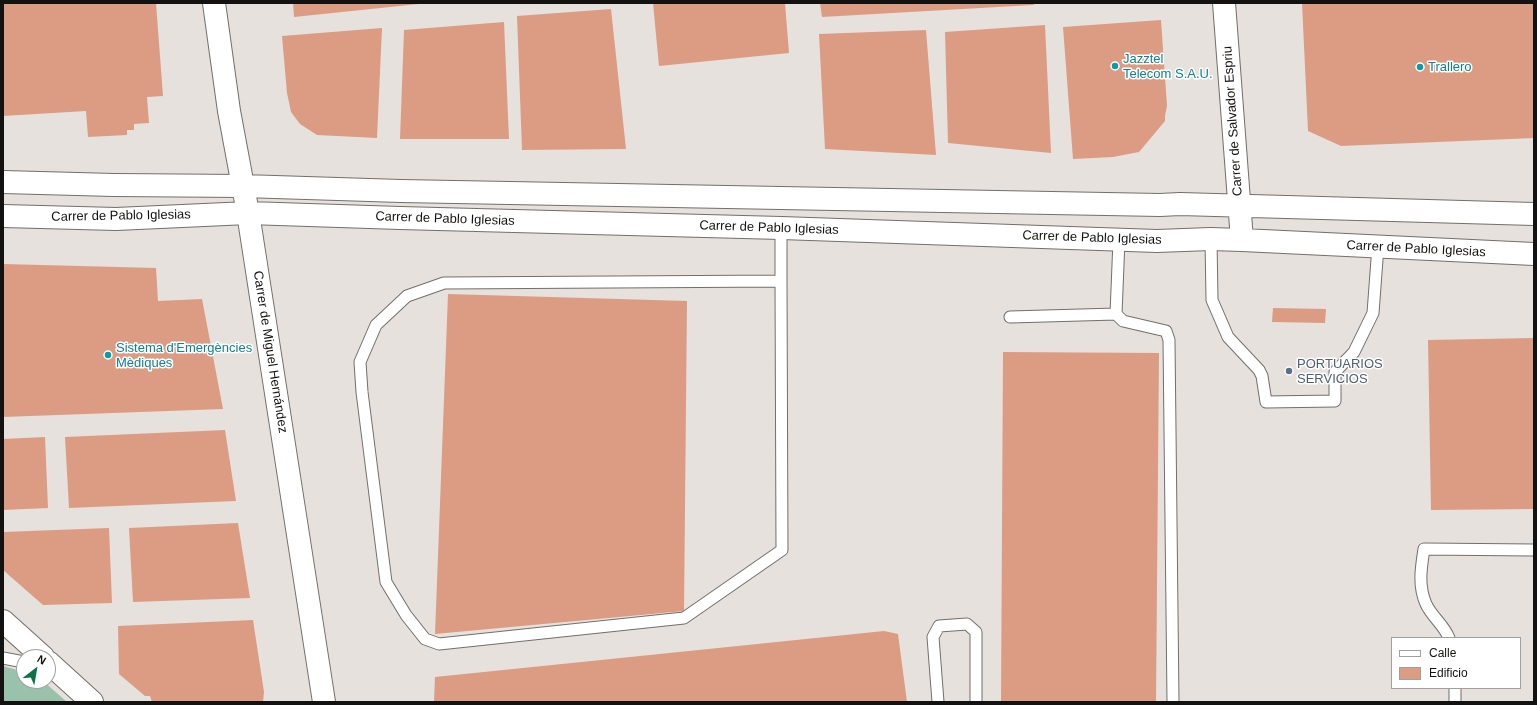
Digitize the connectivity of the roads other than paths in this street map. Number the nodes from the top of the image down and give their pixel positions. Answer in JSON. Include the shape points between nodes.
{"nodes":[{"id":1,"x":214,"y":3,"type":"edge"},
{"id":2,"x":1224,"y":3,"type":"edge"},
{"id":3,"x":3,"y":182,"type":"edge"},
{"id":4,"x":243,"y":186,"type":"junction"},
{"id":5,"x":1239,"y":205,"type":"junction"},
{"id":6,"x":248,"y":213,"type":"junction"},
{"id":7,"x":1534,"y":214,"type":"edge"},
{"id":8,"x":3,"y":216,"type":"edge"},
{"id":9,"x":781,"y":228,"type":"junction"},
{"id":10,"x":1211,"y":239,"type":"junction"},
{"id":11,"x":1119,"y":240,"type":"junction"},
{"id":12,"x":1242,"y":240,"type":"junction"},
{"id":13,"x":1378,"y":246,"type":"junction"},
{"id":14,"x":1534,"y":254,"type":"edge"},
{"id":15,"x":781,"y":281,"type":"junction"},
{"id":16,"x":1116,"y":314,"type":"junction"},
{"id":17,"x":1010,"y":317,"type":"dead end"},
{"id":18,"x":1534,"y":550,"type":"edge"},
{"id":19,"x":3,"y":620,"type":"edge"},
{"id":20,"x":1449,"y":637,"type":"edge"},
{"id":21,"x":33,"y":649,"type":"edge"},
{"id":22,"x":3,"y":658,"type":"edge"},
{"id":23,"x":16,"y":660,"type":"edge"},
{"id":24,"x":56,"y":670,"type":"edge"},
{"id":25,"x":1455,"y":689,"type":"edge"},
{"id":26,"x":92,"y":702,"type":"edge"},
{"id":27,"x":324,"y":702,"type":"edge"},
{"id":28,"x":938,"y":702,"type":"edge"},
{"id":29,"x":976,"y":702,"type":"edge"},
{"id":30,"x":1173,"y":702,"type":"edge"},
{"id":31,"x":1455,"y":702,"type":"edge"}],
"edges":[{"from":1,"to":4,"type":"street","name":"Carrer de Miguel Hernández","via":[[229,111]]},
{"from":2,"to":5,"type":"street","name":"Carrer de Salvador Espriu"},
{"from":3,"to":4,"type":"street","name":"Carrer de Pablo Iglesias"},
{"from":4,"to":5,"type":"street","name":"Carrer de Pablo Iglesias"},
{"from":4,"to":6,"type":"street","name":"Carrer de Miguel Hernández"},
{"from":5,"to":7,"type":"street","name":"Carrer de Pablo Iglesias"},
{"from":5,"to":12,"type":"street","name":"Carrer de Salvador Espriu"},
{"from":6,"to":8,"type":"street","name":"Carrer de Pablo Iglesias","via":[[116,219]]},
{"from":6,"to":9,"type":"street","name":"Carrer de Pablo Iglesias"},
{"from":6,"to":27,"type":"street","name":"Carrer de Miguel Hernández"},
{"from":9,"to":11,"type":"street","name":"Carrer de Pablo Iglesias"},
{"from":9,"to":15,"type":"lane"},
{"from":10,"to":11,"type":"street","name":"Carrer de Pablo Iglesias"},
{"from":10,"to":12,"type":"street","name":"Carrer de Pablo Iglesias"},
{"from":10,"to":13,"type":"lane","via":[[1212,300],[1228,337],[1259,370],[1266,402],[1335,401],[1335,372],[1354,352],[1373,312]]},
{"from":11,"to":16,"type":"lane"},
{"from":12,"to":13,"type":"street","name":"Carrer de Pablo Iglesias"},
{"from":13,"to":14,"type":"street","name":"Carrer de Pablo Iglesias"},
{"from":15,"to":15,"type":"lane","via":[[782,550],[684,618],[439,644],[425,639],[406,616],[386,582],[360,362],[376,325],[408,296],[444,283]]},
{"from":16,"to":17,"type":"lane"},
{"from":16,"to":30,"type":"lane","via":[[1123,321],[1166,331],[1169,340]]},
{"from":18,"to":20,"type":"lane","via":[[1424,549],[1420,581],[1426,605]]},
{"from":19,"to":21,"type":"street"},
{"from":22,"to":23,"type":"lane"},
{"from":24,"to":26,"type":"street"},
{"from":25,"to":31,"type":"lane"},
{"from":28,"to":29,"type":"lane","via":[[933,637],[939,626],[967,624],[976,632]]}]}
